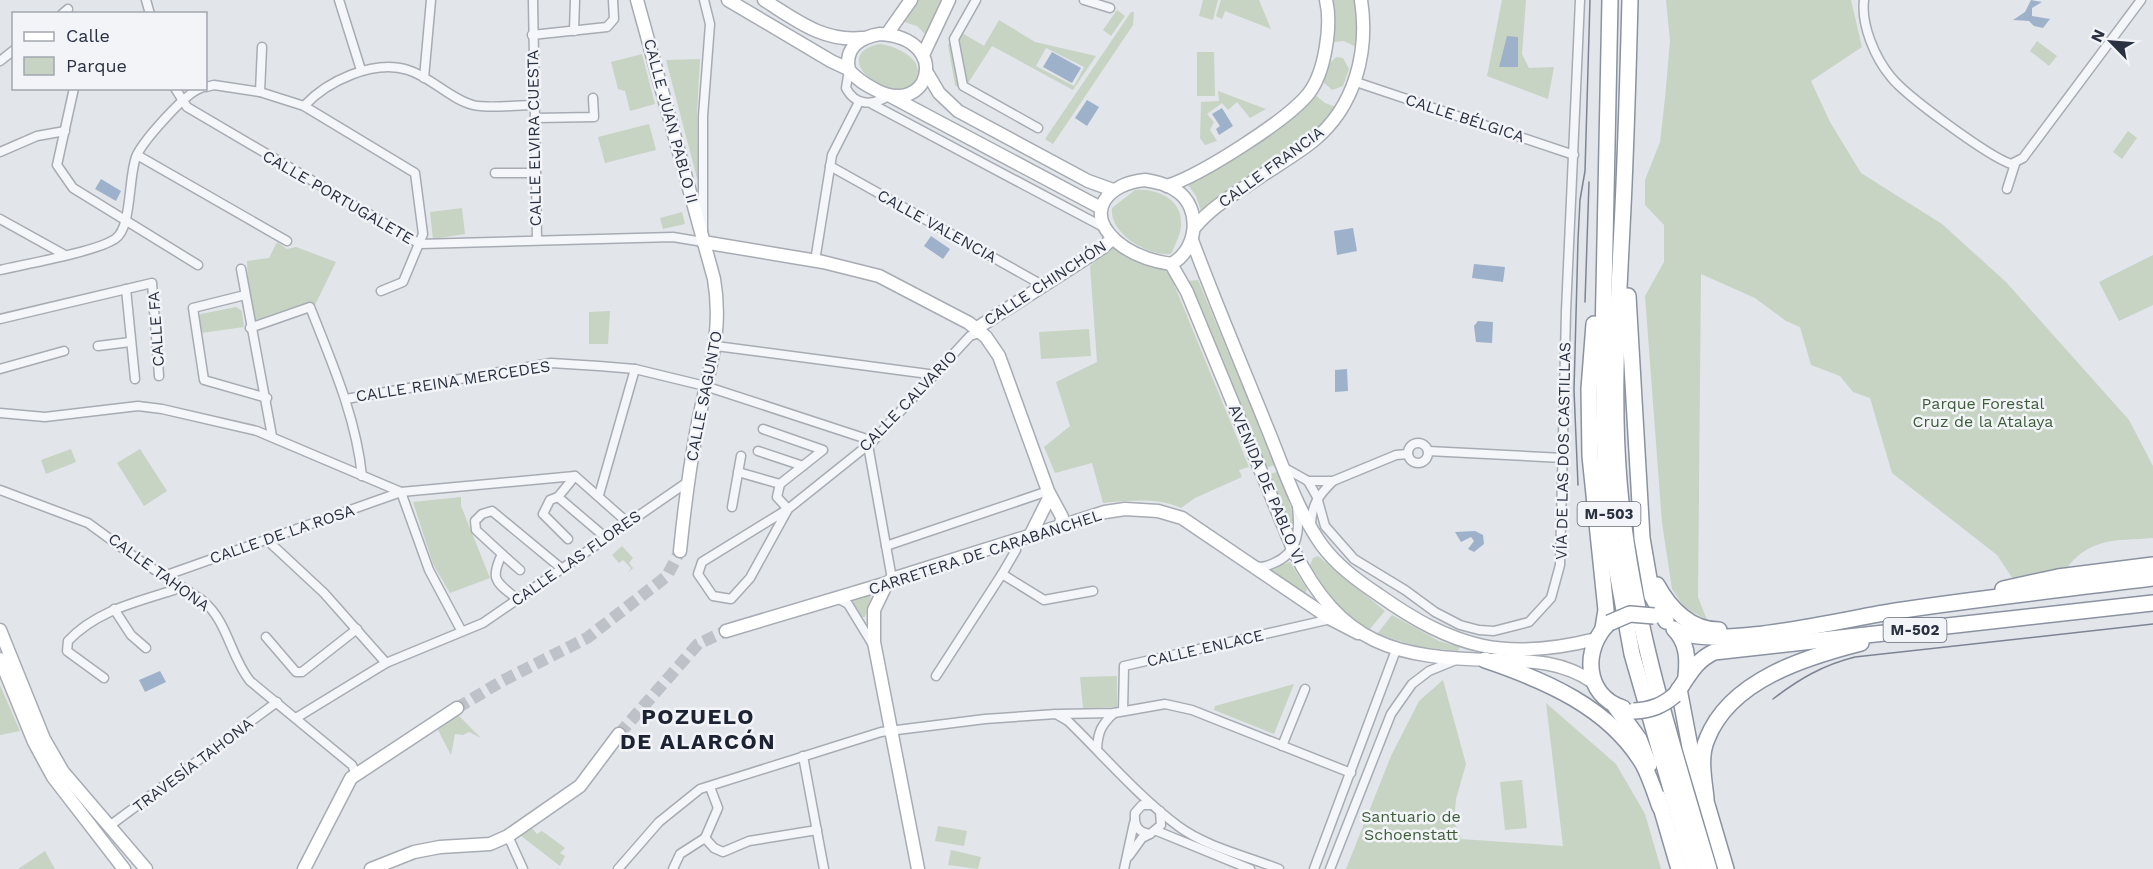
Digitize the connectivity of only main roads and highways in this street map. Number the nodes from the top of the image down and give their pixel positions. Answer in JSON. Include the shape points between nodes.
{"nodes":[{"id":1,"x":1610,"y":0,"type":"edge"},
{"id":2,"x":1630,"y":0,"type":"edge"},
{"id":3,"x":1606,"y":148,"type":"junction"},
{"id":4,"x":1625,"y":164,"type":"junction"},
{"id":5,"x":1644,"y":550,"type":"junction"},
{"id":6,"x":2153,"y":565,"type":"edge"},
{"id":7,"x":2153,"y":578,"type":"edge"},
{"id":8,"x":2153,"y":603,"type":"edge"},
{"id":9,"x":1897,"y":611,"type":"junction"},
{"id":10,"x":1994,"y":622,"type":"junction"},
{"id":11,"x":1665,"y":623,"type":"junction"},
{"id":12,"x":1602,"y":630,"type":"junction"},
{"id":13,"x":1773,"y":632,"type":"junction"},
{"id":14,"x":1485,"y":660,"type":"road end"},
{"id":15,"x":1680,"y":687,"type":"junction"},
{"id":16,"x":1615,"y":706,"type":"junction"},
{"id":17,"x":1706,"y":798,"type":"junction"},
{"id":18,"x":1660,"y":807,"type":"junction"},
{"id":19,"x":1680,"y":869,"type":"edge"},
{"id":20,"x":1694,"y":869,"type":"edge"},
{"id":21,"x":1709,"y":869,"type":"edge"},
{"id":22,"x":1726,"y":869,"type":"edge"}],
"edges":[{"from":1,"to":3,"type":"highway","number":"M-503"},
{"from":2,"to":4,"type":"highway","number":"M-503"},
{"from":3,"to":12,"type":"highway","number":"M-503","via":[[1588,389],[1590,456],[1606,610]]},
{"from":3,"to":20,"type":"highway","number":"M-503","via":[[1602,409],[1611,539],[1632,654]]},
{"from":4,"to":5,"type":"highway","number":"M-503","via":[[1629,331]]},
{"from":4,"to":21,"type":"highway","number":"M-503","via":[[1616,409],[1625,532],[1647,651]]},
{"from":5,"to":11,"type":"highway","number":"M-503","via":[[1652,596]]},
{"from":5,"to":13,"type":"highway","number":"M-503","via":[[1665,600],[1697,626]]},
{"from":6,"to":9,"type":"highway","number":"M-502","via":[[2058,577]]},
{"from":7,"to":9,"type":"highway","number":"M-502"},
{"from":8,"to":10,"type":"highway","number":"M-502"},
{"from":9,"to":13,"type":"highway","number":"M-502"},
{"from":10,"to":15,"type":"highway","number":"M-502","via":[[1729,649],[1702,658]]},
{"from":10,"to":17,"type":"highway","number":"M-502","via":[[1861,644],[1786,666],[1737,697],[1720,715],[1702,764]]},
{"from":11,"to":12,"type":"highway","number":"M-502","bridge":true,"via":[[1630,614]]},
{"from":11,"to":13,"type":"highway","number":"M-502","via":[[1691,637]]},
{"from":11,"to":15,"type":"highway","via":[[1684,645],[1688,660]]},
{"from":12,"to":16,"type":"highway","via":[[1590,652],[1590,667],[1602,696]]},
{"from":14,"to":18,"type":"highway","via":[[1535,677],[1571,696],[1602,719],[1643,764]]},
{"from":15,"to":16,"type":"highway","number":"M-502","bridge":true,"via":[[1656,708],[1634,711]]},
{"from":15,"to":17,"type":"highway","via":[[1683,719]]},
{"from":16,"to":18,"type":"highway","via":[[1639,739]]},
{"from":17,"to":22,"type":"highway"},
{"from":18,"to":19,"type":"highway"}]}
